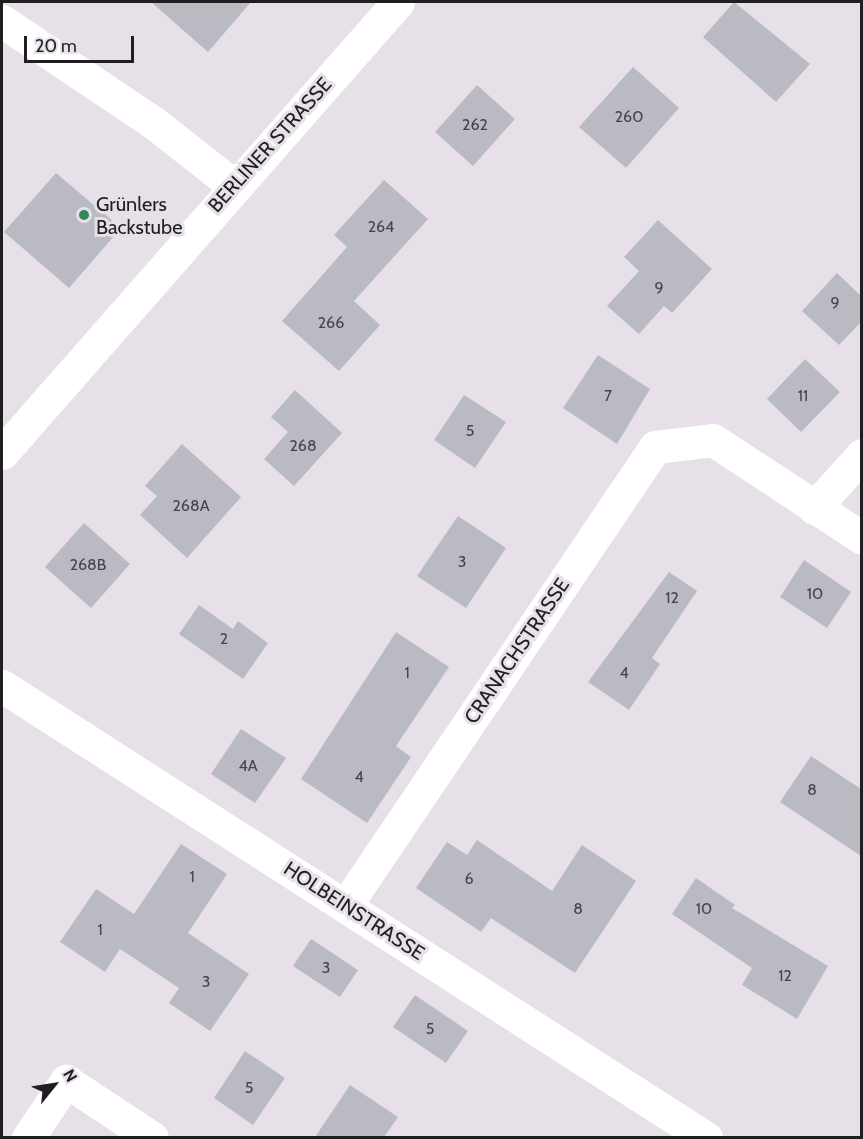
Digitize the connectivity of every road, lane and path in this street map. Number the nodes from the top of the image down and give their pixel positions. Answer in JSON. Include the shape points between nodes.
{"nodes":[{"id":1,"x":398,"y":2,"type":"edge"},
{"id":2,"x":2,"y":21,"type":"edge"},
{"id":3,"x":234,"y":186,"type":"junction"},
{"id":4,"x":2,"y":453,"type":"edge"},
{"id":5,"x":861,"y":455,"type":"edge"},
{"id":6,"x":814,"y":508,"type":"junction"},
{"id":7,"x":861,"y":538,"type":"edge"},
{"id":8,"x":2,"y":686,"type":"edge"},
{"id":9,"x":346,"y":905,"type":"junction"},
{"id":10,"x":28,"y":1137,"type":"edge"},
{"id":11,"x":152,"y":1137,"type":"edge"},
{"id":12,"x":706,"y":1137,"type":"edge"}],
"edges":[{"from":1,"to":3,"type":"street","name":"BERLINER STRASSE"},
{"from":2,"to":3,"type":"street","via":[[154,123]]},
{"from":3,"to":4,"type":"street","name":"BERLINER STRASSE"},
{"from":5,"to":6,"type":"street"},
{"from":6,"to":7,"type":"street"},
{"from":6,"to":9,"type":"street","name":"CRANACHSTRASSE","via":[[713,440],[655,447]]},
{"from":8,"to":9,"type":"street","name":"HOLBEINSTRASSE"},
{"from":9,"to":12,"type":"street","name":"HOLBEINSTRASSE"},
{"from":10,"to":11,"type":"street","via":[[66,1081]]}]}
